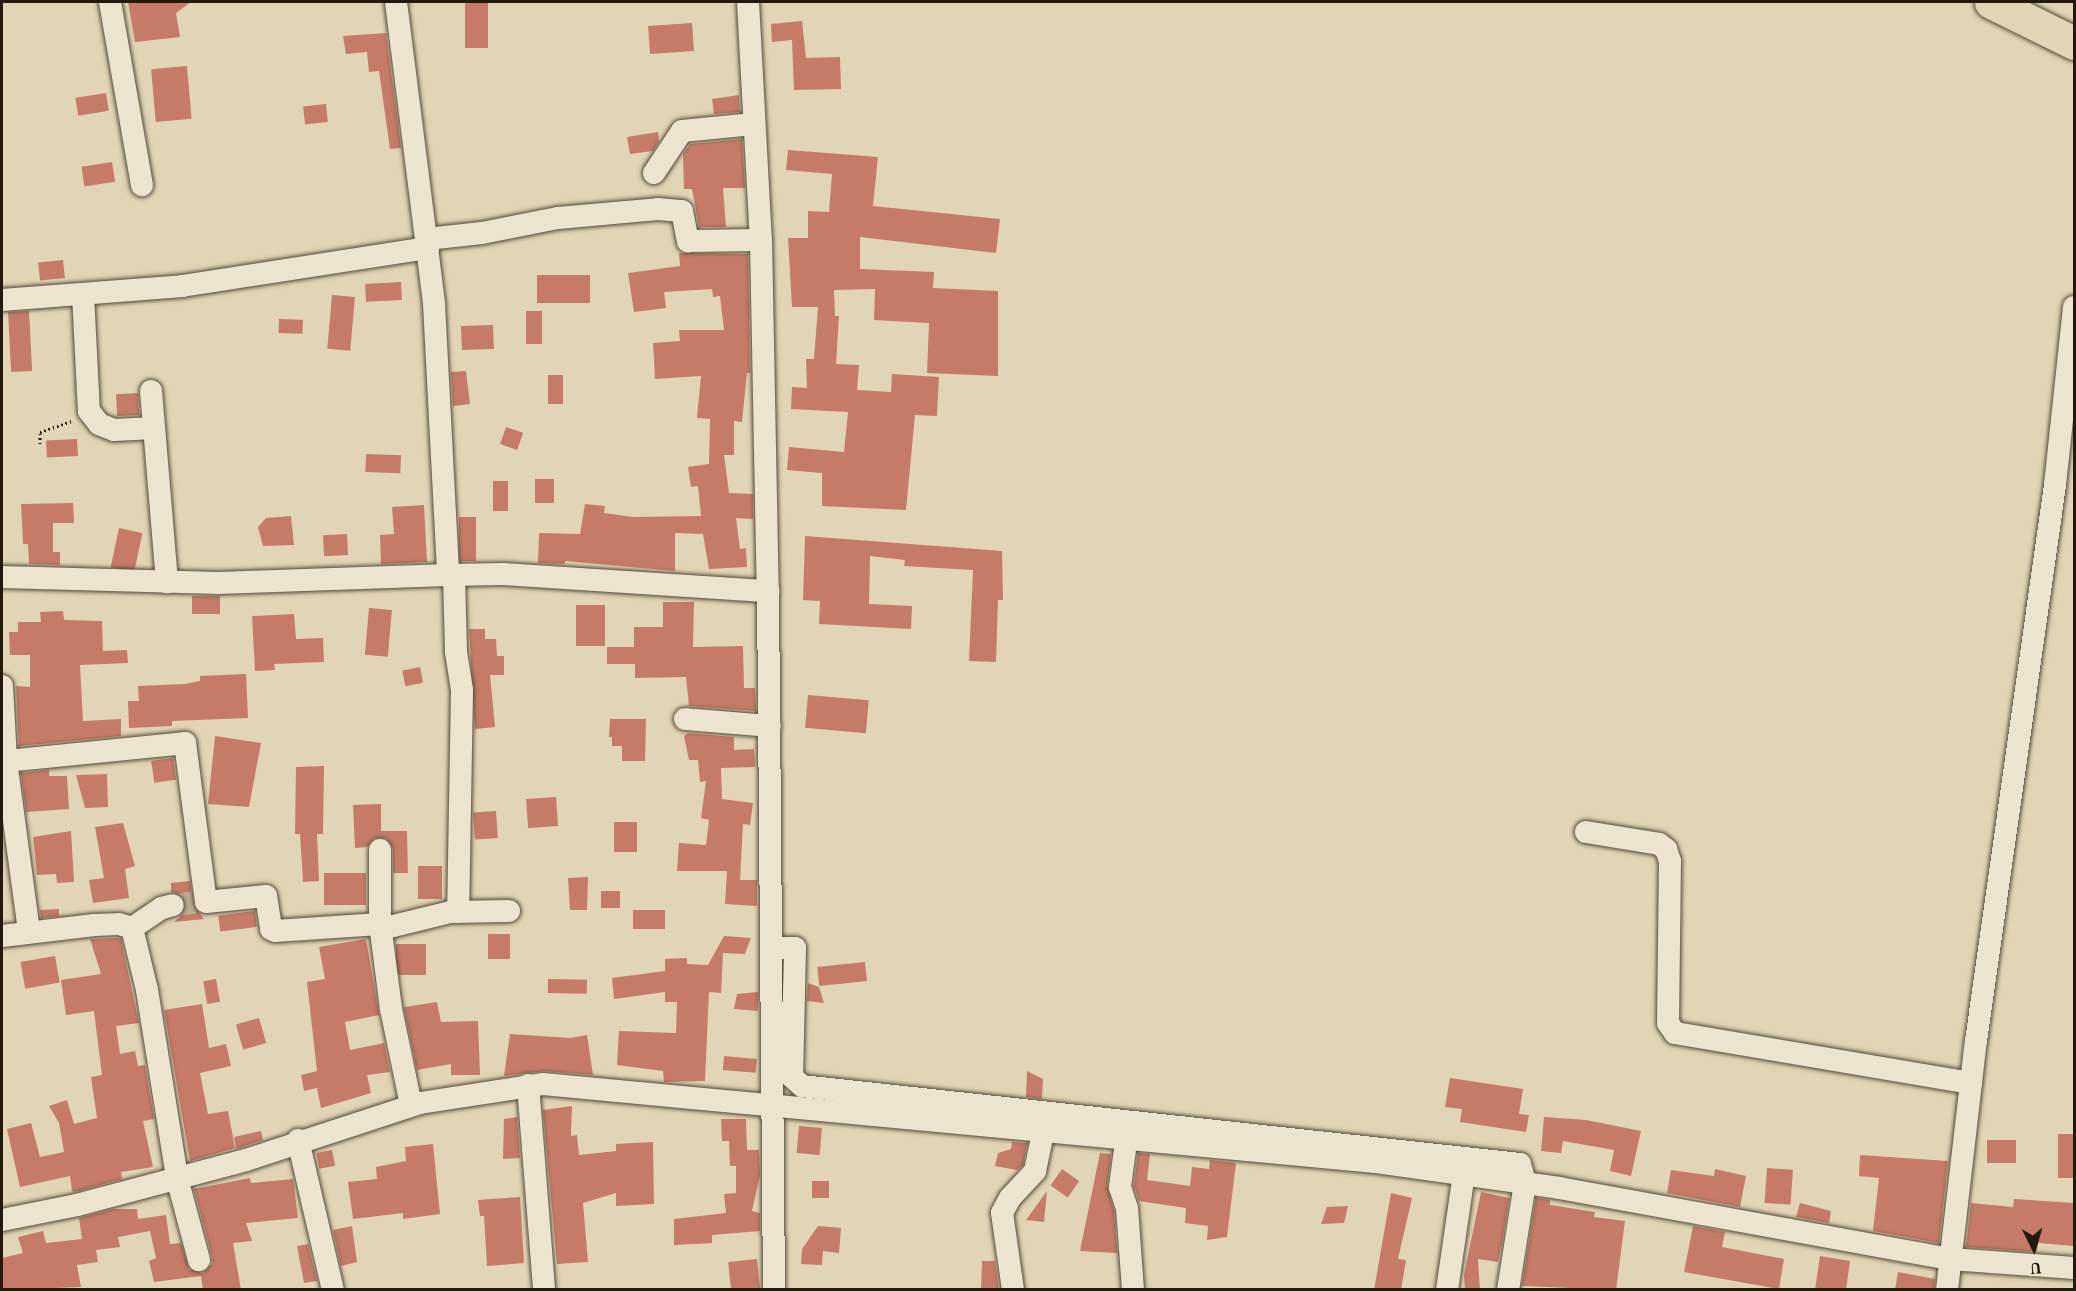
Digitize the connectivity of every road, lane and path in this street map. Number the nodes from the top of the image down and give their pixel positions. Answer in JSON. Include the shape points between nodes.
{"nodes":[{"id":1,"x":110,"y":2,"type":"edge"},
{"id":2,"x":396,"y":2,"type":"edge"},
{"id":3,"x":748,"y":2,"type":"edge"},
{"id":4,"x":1991,"y":2,"type":"edge"},
{"id":5,"x":2074,"y":43,"type":"edge"},
{"id":6,"x":754,"y":124,"type":"junction"},
{"id":7,"x":654,"y":173,"type":"dead end"},
{"id":8,"x":142,"y":185,"type":"dead end"},
{"id":9,"x":761,"y":240,"type":"junction"},
{"id":10,"x":427,"y":244,"type":"junction"},
{"id":11,"x":82,"y":294,"type":"junction"},
{"id":12,"x":2,"y":300,"type":"edge"},
{"id":13,"x":2074,"y":307,"type":"edge"},
{"id":14,"x":2073,"y":338,"type":"edge"},
{"id":15,"x":151,"y":391,"type":"dead end"},
{"id":16,"x":89,"y":411,"type":"junction"},
{"id":17,"x":154,"y":428,"type":"junction"},
{"id":18,"x":40,"y":444,"type":"dead end"},
{"id":19,"x":451,"y":575,"type":"junction"},
{"id":20,"x":2,"y":577,"type":"edge"},
{"id":21,"x":167,"y":582,"type":"junction"},
{"id":22,"x":768,"y":591,"type":"junction"},
{"id":23,"x":2,"y":686,"type":"edge"},
{"id":24,"x":685,"y":719,"type":"dead end"},
{"id":25,"x":770,"y":726,"type":"junction"},
{"id":26,"x":6,"y":761,"type":"junction"},
{"id":27,"x":1586,"y":832,"type":"dead end"},
{"id":28,"x":380,"y":850,"type":"dead end"},
{"id":29,"x":173,"y":905,"type":"tunnel mouth"},
{"id":30,"x":509,"y":911,"type":"dead end"},
{"id":31,"x":458,"y":912,"type":"junction"},
{"id":32,"x":381,"y":927,"type":"junction"},
{"id":33,"x":132,"y":928,"type":"junction"},
{"id":34,"x":29,"y":932,"type":"junction"},
{"id":35,"x":2,"y":936,"type":"edge"},
{"id":36,"x":780,"y":948,"type":"junction"},
{"id":37,"x":1971,"y":1083,"type":"junction"},
{"id":38,"x":528,"y":1085,"type":"junction"},
{"id":39,"x":411,"y":1105,"type":"junction"},
{"id":40,"x":773,"y":1105,"type":"junction"},
{"id":41,"x":1046,"y":1122,"type":"junction"},
{"id":42,"x":1128,"y":1129,"type":"junction"},
{"id":43,"x":298,"y":1140,"type":"junction"},
{"id":44,"x":1464,"y":1174,"type":"junction"},
{"id":45,"x":177,"y":1178,"type":"junction"},
{"id":46,"x":1525,"y":1184,"type":"junction"},
{"id":47,"x":2,"y":1220,"type":"edge"},
{"id":48,"x":199,"y":1260,"type":"dead end"},
{"id":49,"x":1958,"y":1260,"type":"junction"},
{"id":50,"x":2074,"y":1268,"type":"edge"},
{"id":51,"x":333,"y":1290,"type":"edge"},
{"id":52,"x":544,"y":1290,"type":"edge"},
{"id":53,"x":774,"y":1290,"type":"edge"},
{"id":54,"x":1013,"y":1290,"type":"edge"},
{"id":55,"x":1133,"y":1290,"type":"edge"},
{"id":56,"x":1447,"y":1290,"type":"edge"},
{"id":57,"x":1508,"y":1290,"type":"edge"},
{"id":58,"x":1947,"y":1290,"type":"edge"}],
"edges":[{"from":1,"to":8,"type":"street"},
{"from":2,"to":10,"type":"street"},
{"from":3,"to":6,"type":"street"},
{"from":4,"to":5,"type":"highway"},
{"from":6,"to":7,"type":"street","via":[[682,131]]},
{"from":6,"to":9,"type":"street"},
{"from":9,"to":10,"type":"street","via":[[688,241],[682,211],[658,209],[558,218]]},
{"from":9,"to":22,"type":"street"},
{"from":10,"to":11,"type":"street","via":[[182,286]]},
{"from":10,"to":19,"type":"street"},
{"from":11,"to":12,"type":"street"},
{"from":11,"to":16,"type":"street"},
{"from":13,"to":14,"type":"street"},
{"from":14,"to":37,"type":"street"},
{"from":15,"to":17,"type":"street"},
{"from":16,"to":17,"type":"street","via":[[99,424],[114,430]]},
{"from":16,"to":18,"type":"path","via":[[40,432]]},
{"from":17,"to":21,"type":"street"},
{"from":19,"to":21,"type":"street"},
{"from":19,"to":22,"type":"street","via":[[503,574]]},
{"from":19,"to":31,"type":"street","via":[[462,690]]},
{"from":20,"to":21,"type":"street"},
{"from":22,"to":25,"type":"street"},
{"from":23,"to":26,"type":"street"},
{"from":24,"to":25,"type":"street"},
{"from":25,"to":36,"type":"street"},
{"from":26,"to":32,"type":"street","via":[[185,743],[204,902],[266,896],[271,929],[275,931]]},
{"from":26,"to":34,"type":"street"},
{"from":27,"to":37,"type":"street","via":[[1659,844],[1666,849],[1670,861],[1668,1023],[1675,1033]]},
{"from":28,"to":32,"type":"street"},
{"from":29,"to":33,"type":"street"},
{"from":30,"to":31,"type":"street"},
{"from":31,"to":32,"type":"street"},
{"from":32,"to":39,"type":"street"},
{"from":33,"to":34,"type":"street","via":[[119,924]]},
{"from":33,"to":45,"type":"street","via":[[147,990]]},
{"from":34,"to":35,"type":"street"},
{"from":36,"to":40,"type":"street"},
{"from":36,"to":41,"type":"street","via":[[795,948],[795,1083]]},
{"from":37,"to":49,"type":"street"},
{"from":38,"to":39,"type":"street"},
{"from":38,"to":40,"type":"street"},
{"from":38,"to":52,"type":"street"},
{"from":39,"to":43,"type":"street"},
{"from":40,"to":41,"type":"street"},
{"from":40,"to":53,"type":"street"},
{"from":41,"to":42,"type":"street"},
{"from":41,"to":54,"type":"street","via":[[1035,1172],[1010,1198],[1002,1213]]},
{"from":42,"to":44,"type":"street","via":[[1246,1148]]},
{"from":42,"to":46,"type":"street","via":[[1511,1161],[1523,1169]]},
{"from":42,"to":55,"type":"street","via":[[1120,1187],[1127,1208]]},
{"from":43,"to":45,"type":"street","via":[[246,1160]]},
{"from":43,"to":51,"type":"street"},
{"from":44,"to":46,"type":"street"},
{"from":44,"to":56,"type":"street"},
{"from":45,"to":47,"type":"street"},
{"from":45,"to":48,"type":"street"},
{"from":46,"to":49,"type":"street"},
{"from":46,"to":57,"type":"street"},
{"from":49,"to":50,"type":"street"},
{"from":49,"to":58,"type":"street"}]}
